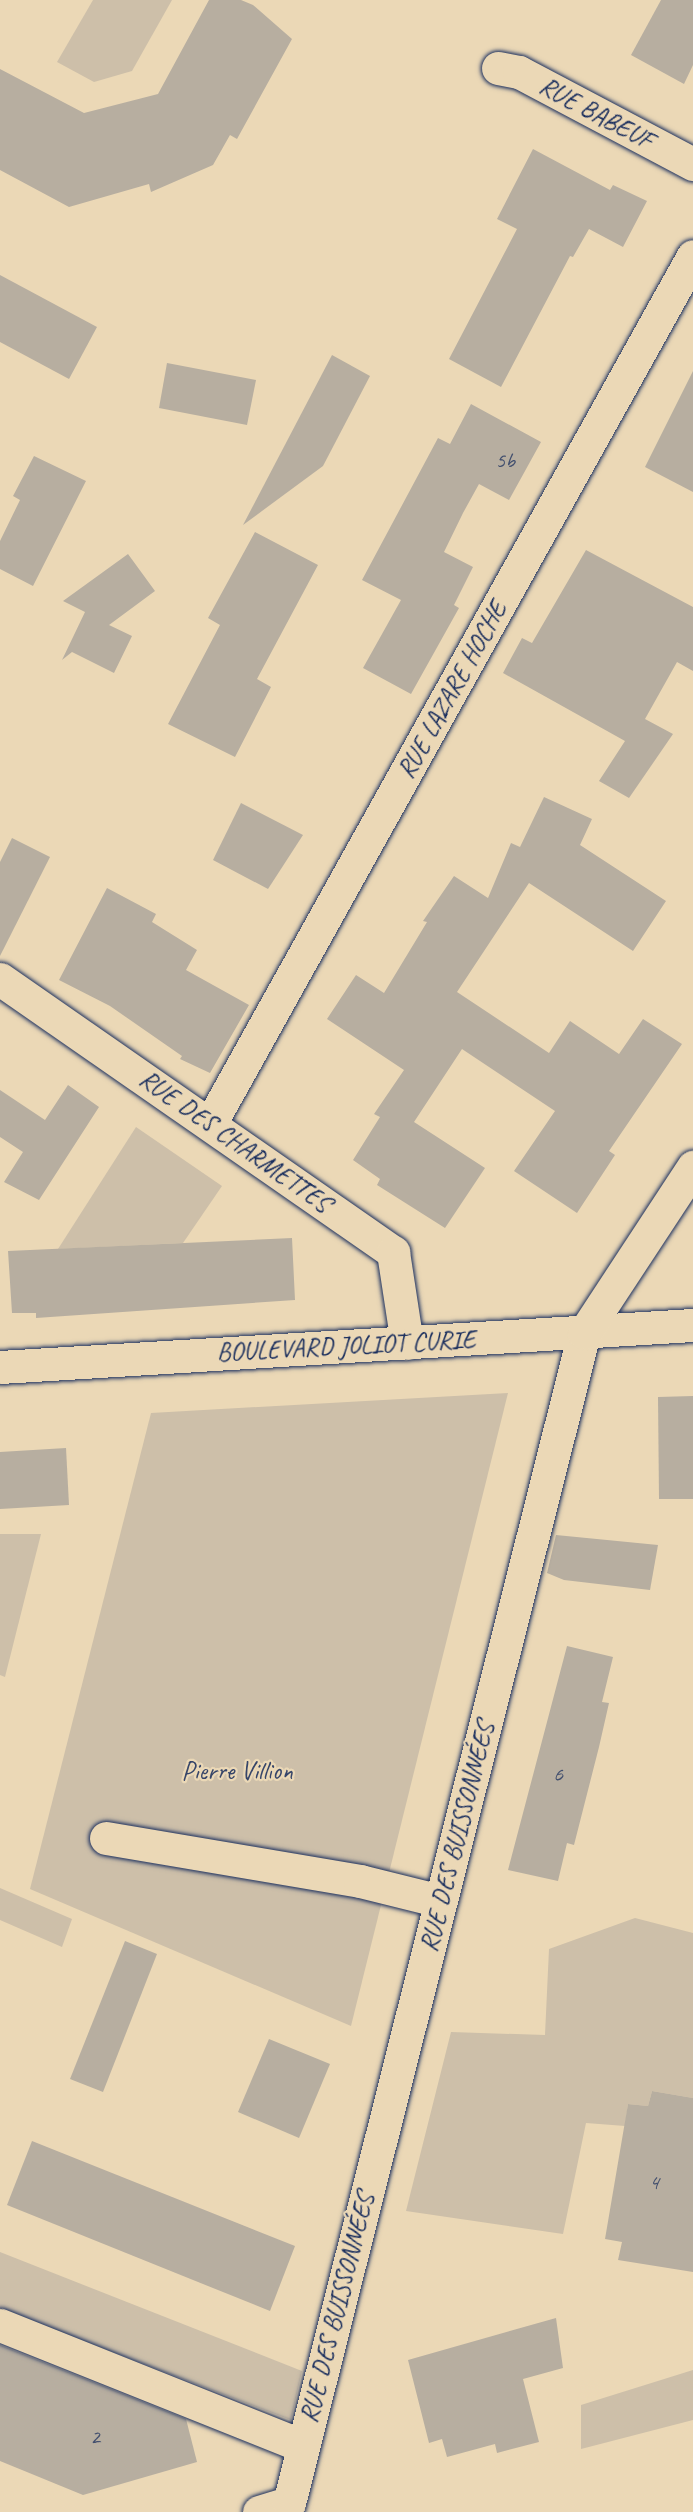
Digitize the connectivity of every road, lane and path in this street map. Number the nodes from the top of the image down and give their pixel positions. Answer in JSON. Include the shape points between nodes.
{"nodes":[{"id":1,"x":498,"y":68,"type":"dead end"},
{"id":2,"x":693,"y":164,"type":"edge"},
{"id":3,"x":693,"y":256,"type":"edge"},
{"id":4,"x":0,"y":978,"type":"edge"},
{"id":5,"x":210,"y":1124,"type":"junction"},
{"id":6,"x":693,"y":1167,"type":"edge"},
{"id":7,"x":693,"y":1325,"type":"edge"},
{"id":8,"x":584,"y":1333,"type":"junction"},
{"id":9,"x":407,"y":1343,"type":"junction"},
{"id":10,"x":0,"y":1367,"type":"edge"},
{"id":11,"x":106,"y":1838,"type":"dead end"},
{"id":12,"x":441,"y":1901,"type":"junction"},
{"id":13,"x":0,"y":2325,"type":"edge"},
{"id":14,"x":303,"y":2446,"type":"junction"},
{"id":15,"x":260,"y":2512,"type":"edge"}],
"edges":[{"from":1,"to":2,"type":"street","name":"RUE BABEUF","via":[[519,72]]},
{"from":3,"to":5,"type":"street","name":"RUE LAZARE HOCHE"},
{"from":4,"to":5,"type":"street","name":"RUE DES CHARMETTES"},
{"from":5,"to":9,"type":"street","name":"RUE DES CHARMETTES","via":[[393,1252]]},
{"from":6,"to":8,"type":"street","name":"RUE DES BUISSONNÉES"},
{"from":7,"to":8,"type":"street","name":"BOULEVARD JOLIOT CURIE"},
{"from":8,"to":9,"type":"street","name":"BOULEVARD JOLIOT CURIE"},
{"from":8,"to":12,"type":"street","name":"RUE DES BUISSONNÉES"},
{"from":9,"to":10,"type":"street","name":"BOULEVARD JOLIOT CURIE"},
{"from":11,"to":12,"type":"street","via":[[360,1881]]},
{"from":12,"to":14,"type":"street","name":"RUE DES BUISSONNÉES"},
{"from":13,"to":14,"type":"street"},
{"from":14,"to":15,"type":"street","name":"RUE DES BUISSONNÉES","via":[[289,2503]]}]}
